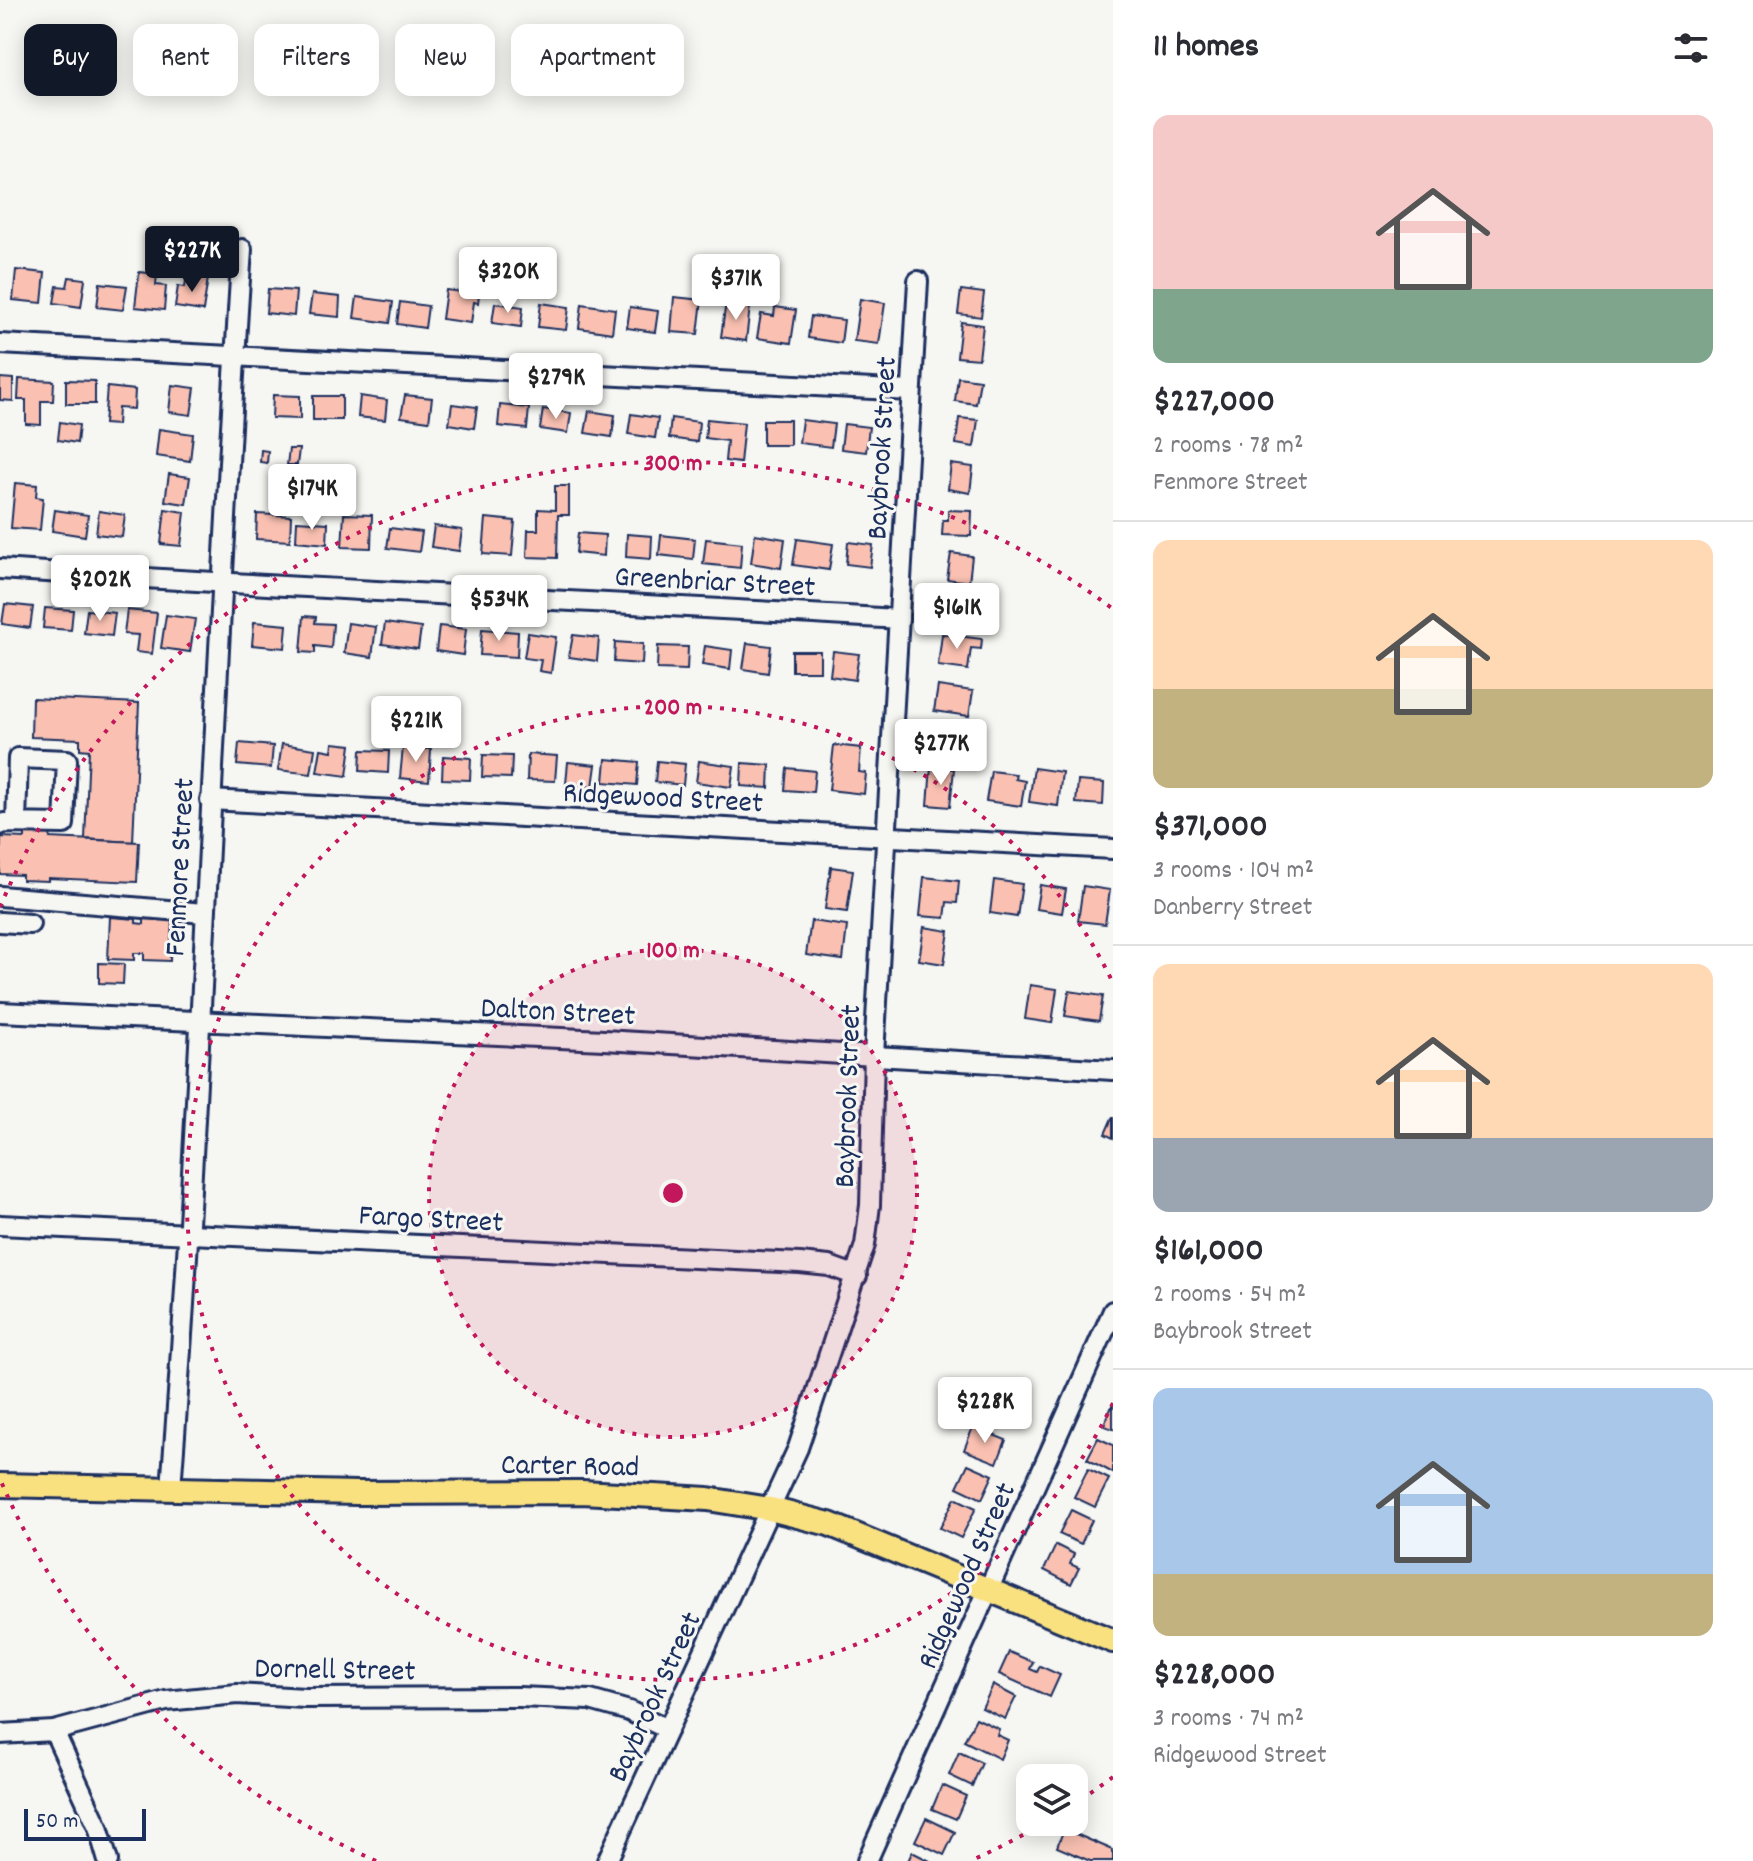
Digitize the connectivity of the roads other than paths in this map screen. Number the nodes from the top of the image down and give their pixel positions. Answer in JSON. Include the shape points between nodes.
{"nodes":[{"id":1,"x":242,"y":249,"type":"dead end"},
{"id":2,"x":918,"y":281,"type":"dead end"},
{"id":3,"x":0,"y":344,"type":"edge"},
{"id":4,"x":235,"y":356,"type":"junction"},
{"id":5,"x":911,"y":391,"type":"junction"},
{"id":6,"x":0,"y":569,"type":"edge"},
{"id":7,"x":221,"y":584,"type":"junction"},
{"id":8,"x":899,"y":619,"type":"junction"},
{"id":9,"x":210,"y":800,"type":"junction"},
{"id":10,"x":887,"y":835,"type":"junction"},
{"id":11,"x":1113,"y":849,"type":"edge"},
{"id":12,"x":0,"y":896,"type":"edge"},
{"id":13,"x":26,"y":898,"type":"junction"},
{"id":14,"x":204,"y":913,"type":"junction"},
{"id":15,"x":0,"y":922,"type":"edge"},
{"id":16,"x":0,"y":1012,"type":"edge"},
{"id":17,"x":198,"y":1022,"type":"junction"},
{"id":18,"x":874,"y":1055,"type":"junction"},
{"id":19,"x":1113,"y":1070,"type":"edge"},
{"id":20,"x":0,"y":1225,"type":"edge"},
{"id":21,"x":188,"y":1233,"type":"junction"},
{"id":22,"x":857,"y":1276,"type":"junction"},
{"id":23,"x":1113,"y":1311,"type":"edge"},
{"id":24,"x":0,"y":1485,"type":"edge"},
{"id":25,"x":171,"y":1488,"type":"junction"},
{"id":26,"x":770,"y":1509,"type":"junction"},
{"id":27,"x":989,"y":1589,"type":"junction"},
{"id":28,"x":1113,"y":1641,"type":"edge"},
{"id":29,"x":668,"y":1729,"type":"junction"},
{"id":30,"x":54,"y":1731,"type":"junction"},
{"id":31,"x":0,"y":1734,"type":"edge"},
{"id":32,"x":108,"y":1861,"type":"edge"},
{"id":33,"x":607,"y":1861,"type":"edge"},
{"id":34,"x":867,"y":1861,"type":"edge"}],
"edges":[{"from":1,"to":4,"type":"street","name":"Fenmore Street"},
{"from":2,"to":5,"type":"street","name":"Baybrook Street"},
{"from":3,"to":4,"type":"street"},
{"from":4,"to":5,"type":"street"},
{"from":4,"to":7,"type":"street","name":"Fenmore Street"},
{"from":5,"to":8,"type":"street","name":"Baybrook Street"},
{"from":6,"to":7,"type":"street","name":"Greenbriar Street"},
{"from":7,"to":8,"type":"street","name":"Greenbriar Street"},
{"from":7,"to":9,"type":"street","name":"Fenmore Street"},
{"from":8,"to":10,"type":"street","name":"Baybrook Street"},
{"from":9,"to":10,"type":"street","name":"Ridgewood Street"},
{"from":9,"to":14,"type":"street","name":"Fenmore Street"},
{"from":10,"to":11,"type":"street","name":"Ridgewood Street"},
{"from":10,"to":18,"type":"street","name":"Baybrook Street"},
{"from":12,"to":13,"type":"street"},
{"from":13,"to":14,"type":"street"},
{"from":13,"to":15,"type":"street","via":[[27,924]]},
{"from":14,"to":17,"type":"street","name":"Fenmore Street"},
{"from":16,"to":17,"type":"street","name":"Dalton Street"},
{"from":17,"to":18,"type":"street","name":"Dalton Street"},
{"from":17,"to":21,"type":"street","name":"Fenmore Street"},
{"from":18,"to":19,"type":"street","name":"Dalton Street"},
{"from":18,"to":22,"type":"street","name":"Baybrook Street","via":[[870,1205]]},
{"from":20,"to":21,"type":"street","name":"Fargo Street"},
{"from":21,"to":22,"type":"street","name":"Fargo Street","via":[[800,1263]]},
{"from":21,"to":25,"type":"street","name":"Fenmore Street"},
{"from":22,"to":26,"type":"street","name":"Baybrook Street","via":[[798,1448]]},
{"from":23,"to":27,"type":"street","name":"Ridgewood Street"},
{"from":24,"to":25,"type":"main road","name":"Carter Road"},
{"from":25,"to":26,"type":"main road","name":"Carter Road","via":[[582,1492],[708,1499]]},
{"from":26,"to":27,"type":"main road","name":"Carter Road","via":[[857,1534]]},
{"from":26,"to":29,"type":"street","name":"Baybrook Street"},
{"from":27,"to":28,"type":"main road","name":"Carter Road"},
{"from":27,"to":34,"type":"street","name":"Ridgewood Street"},
{"from":29,"to":30,"type":"street","name":"Dornell Street","via":[[590,1700],[237,1694],[166,1701]]},
{"from":29,"to":33,"type":"street","name":"Baybrook Street"},
{"from":30,"to":31,"type":"street","name":"Dornell Street"},
{"from":30,"to":32,"type":"street"}]}
